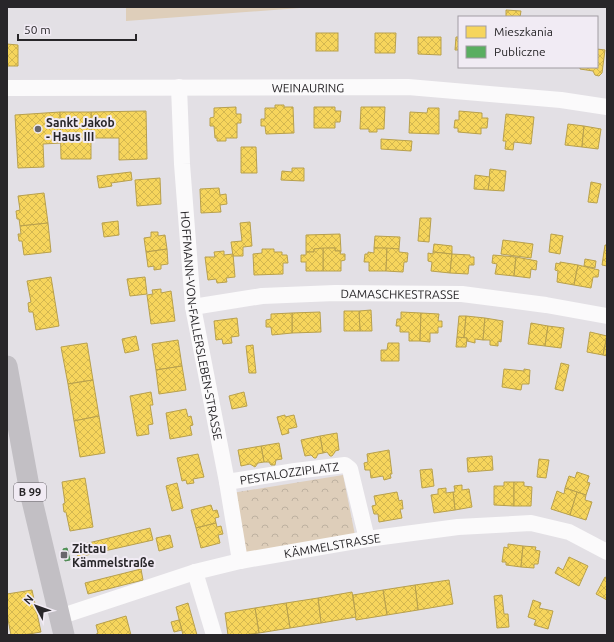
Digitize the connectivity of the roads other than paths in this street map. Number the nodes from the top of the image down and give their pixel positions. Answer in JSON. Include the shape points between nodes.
{"nodes":[{"id":1,"x":179,"y":87,"type":"junction"},
{"id":2,"x":7,"y":88,"type":"edge"},
{"id":3,"x":607,"y":107,"type":"edge"},
{"id":4,"x":193,"y":307,"type":"junction"},
{"id":5,"x":607,"y":316,"type":"edge"},
{"id":6,"x":7,"y":366,"type":"edge"},
{"id":7,"x":227,"y":482,"type":"junction"},
{"id":8,"x":367,"y":540,"type":"junction"},
{"id":9,"x":607,"y":552,"type":"edge"},
{"id":10,"x":240,"y":561,"type":"junction"},
{"id":11,"x":195,"y":572,"type":"junction"},
{"id":12,"x":62,"y":626,"type":"edge"},
{"id":13,"x":214,"y":635,"type":"edge"}],
"edges":[{"from":1,"to":2,"type":"street","name":"WEINAURING"},
{"from":1,"to":3,"type":"street","name":"WEINAURING","via":[[408,87],[561,100]]},
{"from":1,"to":4,"type":"street","name":"HOFFMANN-VON-FALLERSLEBEN-STRASSE"},
{"from":4,"to":5,"type":"street","name":"DAMASCHKESTRASSE","via":[[262,296],[335,293],[462,294],[546,304]]},
{"from":4,"to":7,"type":"street","name":"HOFFMANN-VON-FALLERSLEBEN-STRASSE"},
{"from":6,"to":12,"type":"main road","number":"B 99","via":[[30,492]]},
{"from":7,"to":8,"type":"street","name":"PESTALOZZIPLATZ","via":[[346,465],[350,468]]},
{"from":7,"to":10,"type":"street","name":"HOFFMANN-VON-FALLERSLEBEN-STRASSE"},
{"from":8,"to":9,"type":"street","name":"KÄMMELSTRASSE","via":[[458,528],[531,523],[569,532]]},
{"from":8,"to":10,"type":"street","name":"KÄMMELSTRASSE"},
{"from":10,"to":11,"type":"street","name":"KÄMMELSTRASSE"},
{"from":11,"to":12,"type":"street","name":"KÄMMELSTRASSE"},
{"from":11,"to":13,"type":"street"}]}
